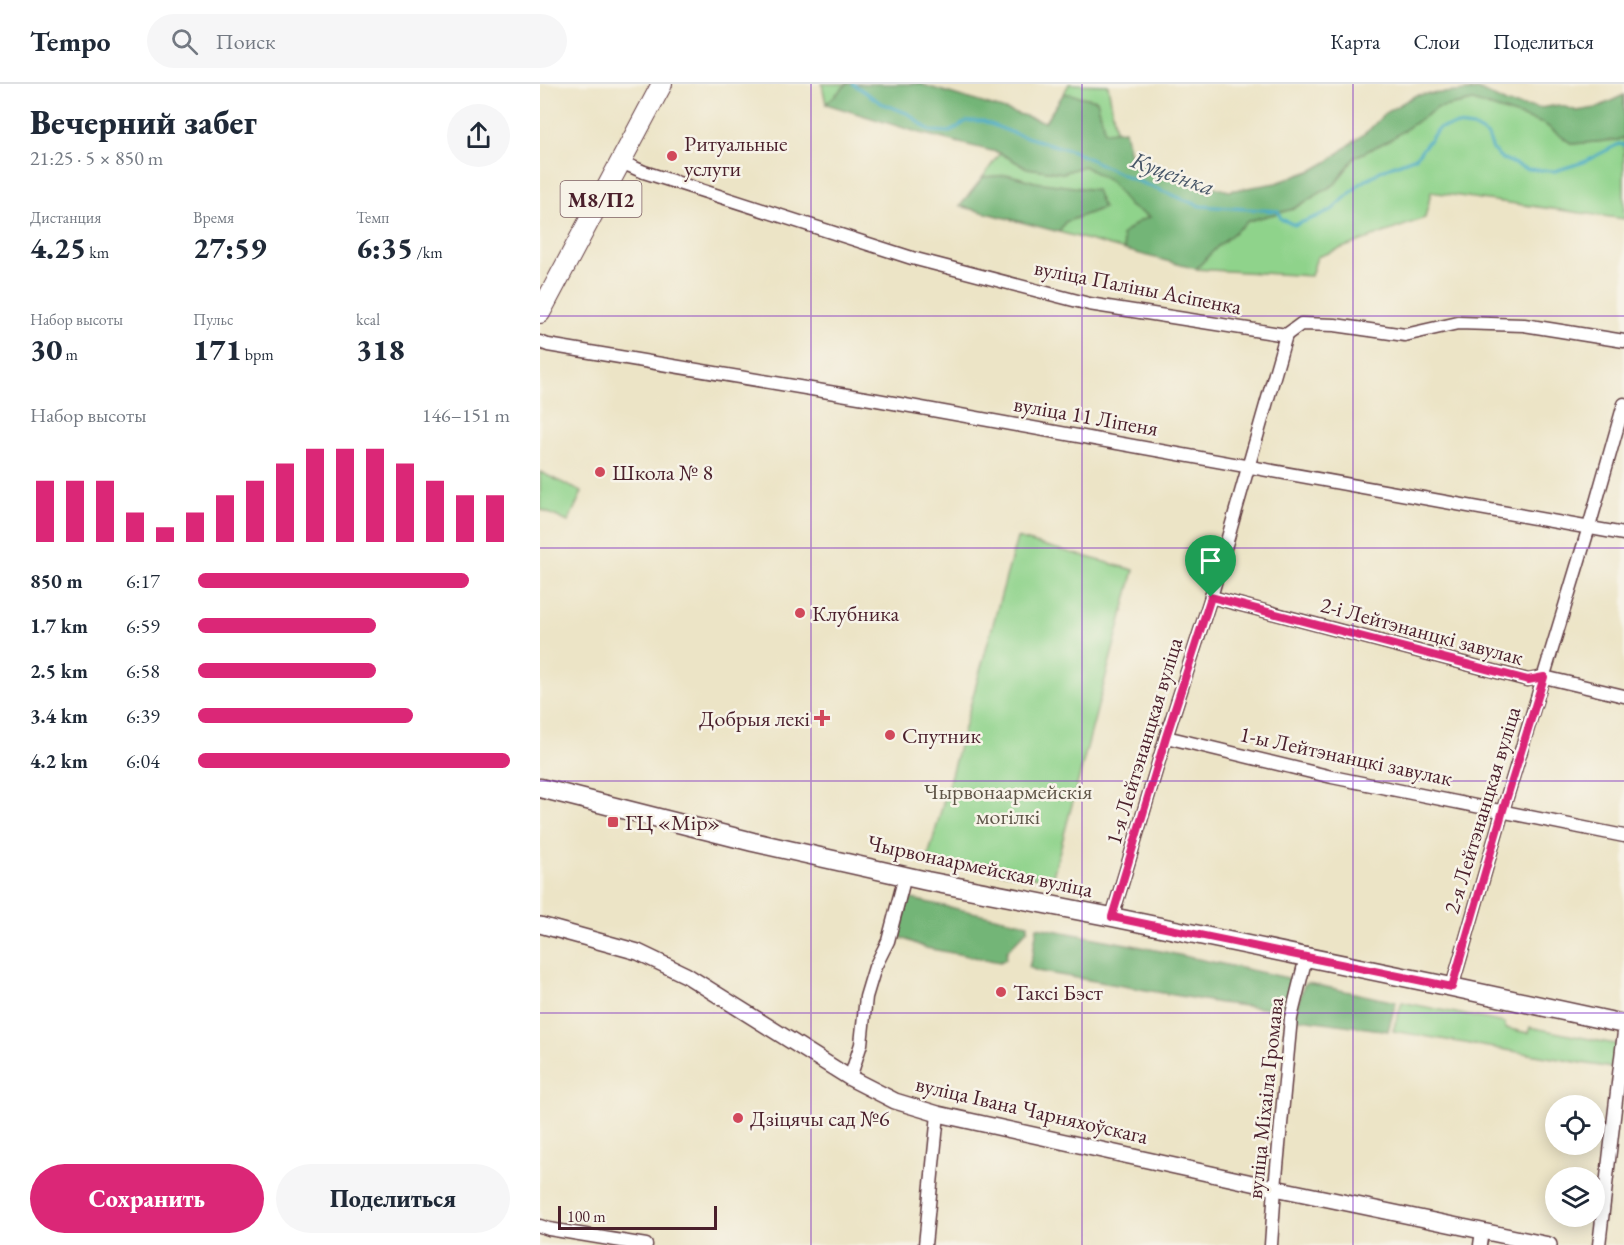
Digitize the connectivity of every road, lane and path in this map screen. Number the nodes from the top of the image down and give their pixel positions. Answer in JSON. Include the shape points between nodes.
{"nodes":[{"id":1,"x":662,"y":84,"type":"edge"},
{"id":2,"x":621,"y":162,"type":"junction"},
{"id":3,"x":540,"y":313,"type":"edge"},
{"id":4,"x":1286,"y":335,"type":"junction"},
{"id":5,"x":1624,"y":340,"type":"edge"},
{"id":6,"x":540,"y":342,"type":"edge"},
{"id":7,"x":1624,"y":404,"type":"edge"},
{"id":8,"x":1248,"y":466,"type":"junction"},
{"id":9,"x":1589,"y":526,"type":"junction"},
{"id":10,"x":1624,"y":534,"type":"edge"},
{"id":11,"x":1211,"y":597,"type":"junction"},
{"id":12,"x":1544,"y":677,"type":"junction"},
{"id":13,"x":1624,"y":696,"type":"edge"},
{"id":14,"x":1166,"y":737,"type":"junction"},
{"id":15,"x":540,"y":788,"type":"edge"},
{"id":16,"x":1503,"y":810,"type":"junction"},
{"id":17,"x":1624,"y":836,"type":"edge"},
{"id":18,"x":904,"y":876,"type":"junction"},
{"id":19,"x":1112,"y":917,"type":"junction"},
{"id":20,"x":540,"y":926,"type":"edge"},
{"id":21,"x":1306,"y":957,"type":"junction"},
{"id":22,"x":1452,"y":987,"type":"junction"},
{"id":23,"x":1624,"y":1024,"type":"edge"},
{"id":24,"x":1624,"y":1032,"type":"edge"},
{"id":25,"x":850,"y":1078,"type":"junction"},
{"id":26,"x":938,"y":1114,"type":"junction"},
{"id":27,"x":1275,"y":1188,"type":"junction"},
{"id":28,"x":540,"y":1226,"type":"edge"},
{"id":29,"x":1481,"y":1238,"type":"edge"},
{"id":30,"x":646,"y":1245,"type":"edge"},
{"id":31,"x":925,"y":1245,"type":"edge"},
{"id":32,"x":1271,"y":1245,"type":"edge"},
{"id":33,"x":1549,"y":1245,"type":"edge"},
{"id":34,"x":1599,"y":1245,"type":"edge"}],
"edges":[{"from":1,"to":2,"type":"main road","number":"М8/П2"},
{"from":2,"to":3,"type":"main road","number":"М8/П2"},
{"from":2,"to":4,"type":"street","name":"вуліца Паліны Асіпенка","via":[[912,258],[1089,304]]},
{"from":4,"to":5,"type":"street","via":[[1301,324],[1405,335],[1458,323],[1524,325]]},
{"from":4,"to":8,"type":"street","name":"1-я Лейтэнанцкая вуліца"},
{"from":6,"to":8,"type":"street","name":"вуліца 11 Ліпеня"},
{"from":7,"to":9,"type":"street","name":"2-я Лейтэнанцкая вуліца"},
{"from":8,"to":9,"type":"street","name":"вуліца 11 Ліпеня"},
{"from":8,"to":11,"type":"street","name":"1-я Лейтэнанцкая вуліца"},
{"from":9,"to":10,"type":"street","name":"вуліца 11 Ліпеня"},
{"from":9,"to":12,"type":"street","name":"2-я Лейтэнанцкая вуліца"},
{"from":11,"to":12,"type":"street","name":"2-і Лейтэнанцкі завулак","via":[[1528,680]]},
{"from":11,"to":14,"type":"street","name":"1-я Лейтэнанцкая вуліца"},
{"from":12,"to":13,"type":"street","name":"2-і Лейтэнанцкі завулак"},
{"from":12,"to":16,"type":"street","name":"2-я Лейтэнанцкая вуліца"},
{"from":14,"to":16,"type":"street","name":"1-ы Лейтэнанцкі завулак","via":[[1332,777]]},
{"from":14,"to":19,"type":"street","name":"1-я Лейтэнанцкая вуліца"},
{"from":15,"to":18,"type":"main road","name":"Чырвонаармейская вуліца"},
{"from":16,"to":17,"type":"street","name":"1-ы Лейтэнанцкі завулак"},
{"from":16,"to":22,"type":"street","name":"2-я Лейтэнанцкая вуліца"},
{"from":18,"to":19,"type":"main road","name":"Чырвонаармейская вуліца"},
{"from":18,"to":25,"type":"street","via":[[888,941],[875,967],[861,1044]]},
{"from":19,"to":21,"type":"main road","name":"Чырвонаармейская вуліца"},
{"from":20,"to":25,"type":"street","name":"вуліца Івана Чарняхоўскага","via":[[638,952],[686,975]]},
{"from":21,"to":22,"type":"main road","name":"Чырвонаармейская вуліца"},
{"from":21,"to":27,"type":"street","name":"вуліца Міхаіла Громава","via":[[1291,1018]]},
{"from":22,"to":23,"type":"main road","name":"Чырвонаармейская вуліца"},
{"from":24,"to":34,"type":"street"},
{"from":25,"to":26,"type":"street","name":"вуліца Івана Чарняхоўскага","via":[[895,1101]]},
{"from":26,"to":27,"type":"street","name":"вуліца Івана Чарняхоўскага"},
{"from":26,"to":31,"type":"street"},
{"from":27,"to":29,"type":"street","name":"вуліца Івана Чарняхоўскага"},
{"from":27,"to":32,"type":"street","name":"вуліца Міхаіла Громава"},
{"from":28,"to":30,"type":"street"},
{"from":29,"to":33,"type":"street","name":"вуліца Івана Чарняхоўскага"}]}
